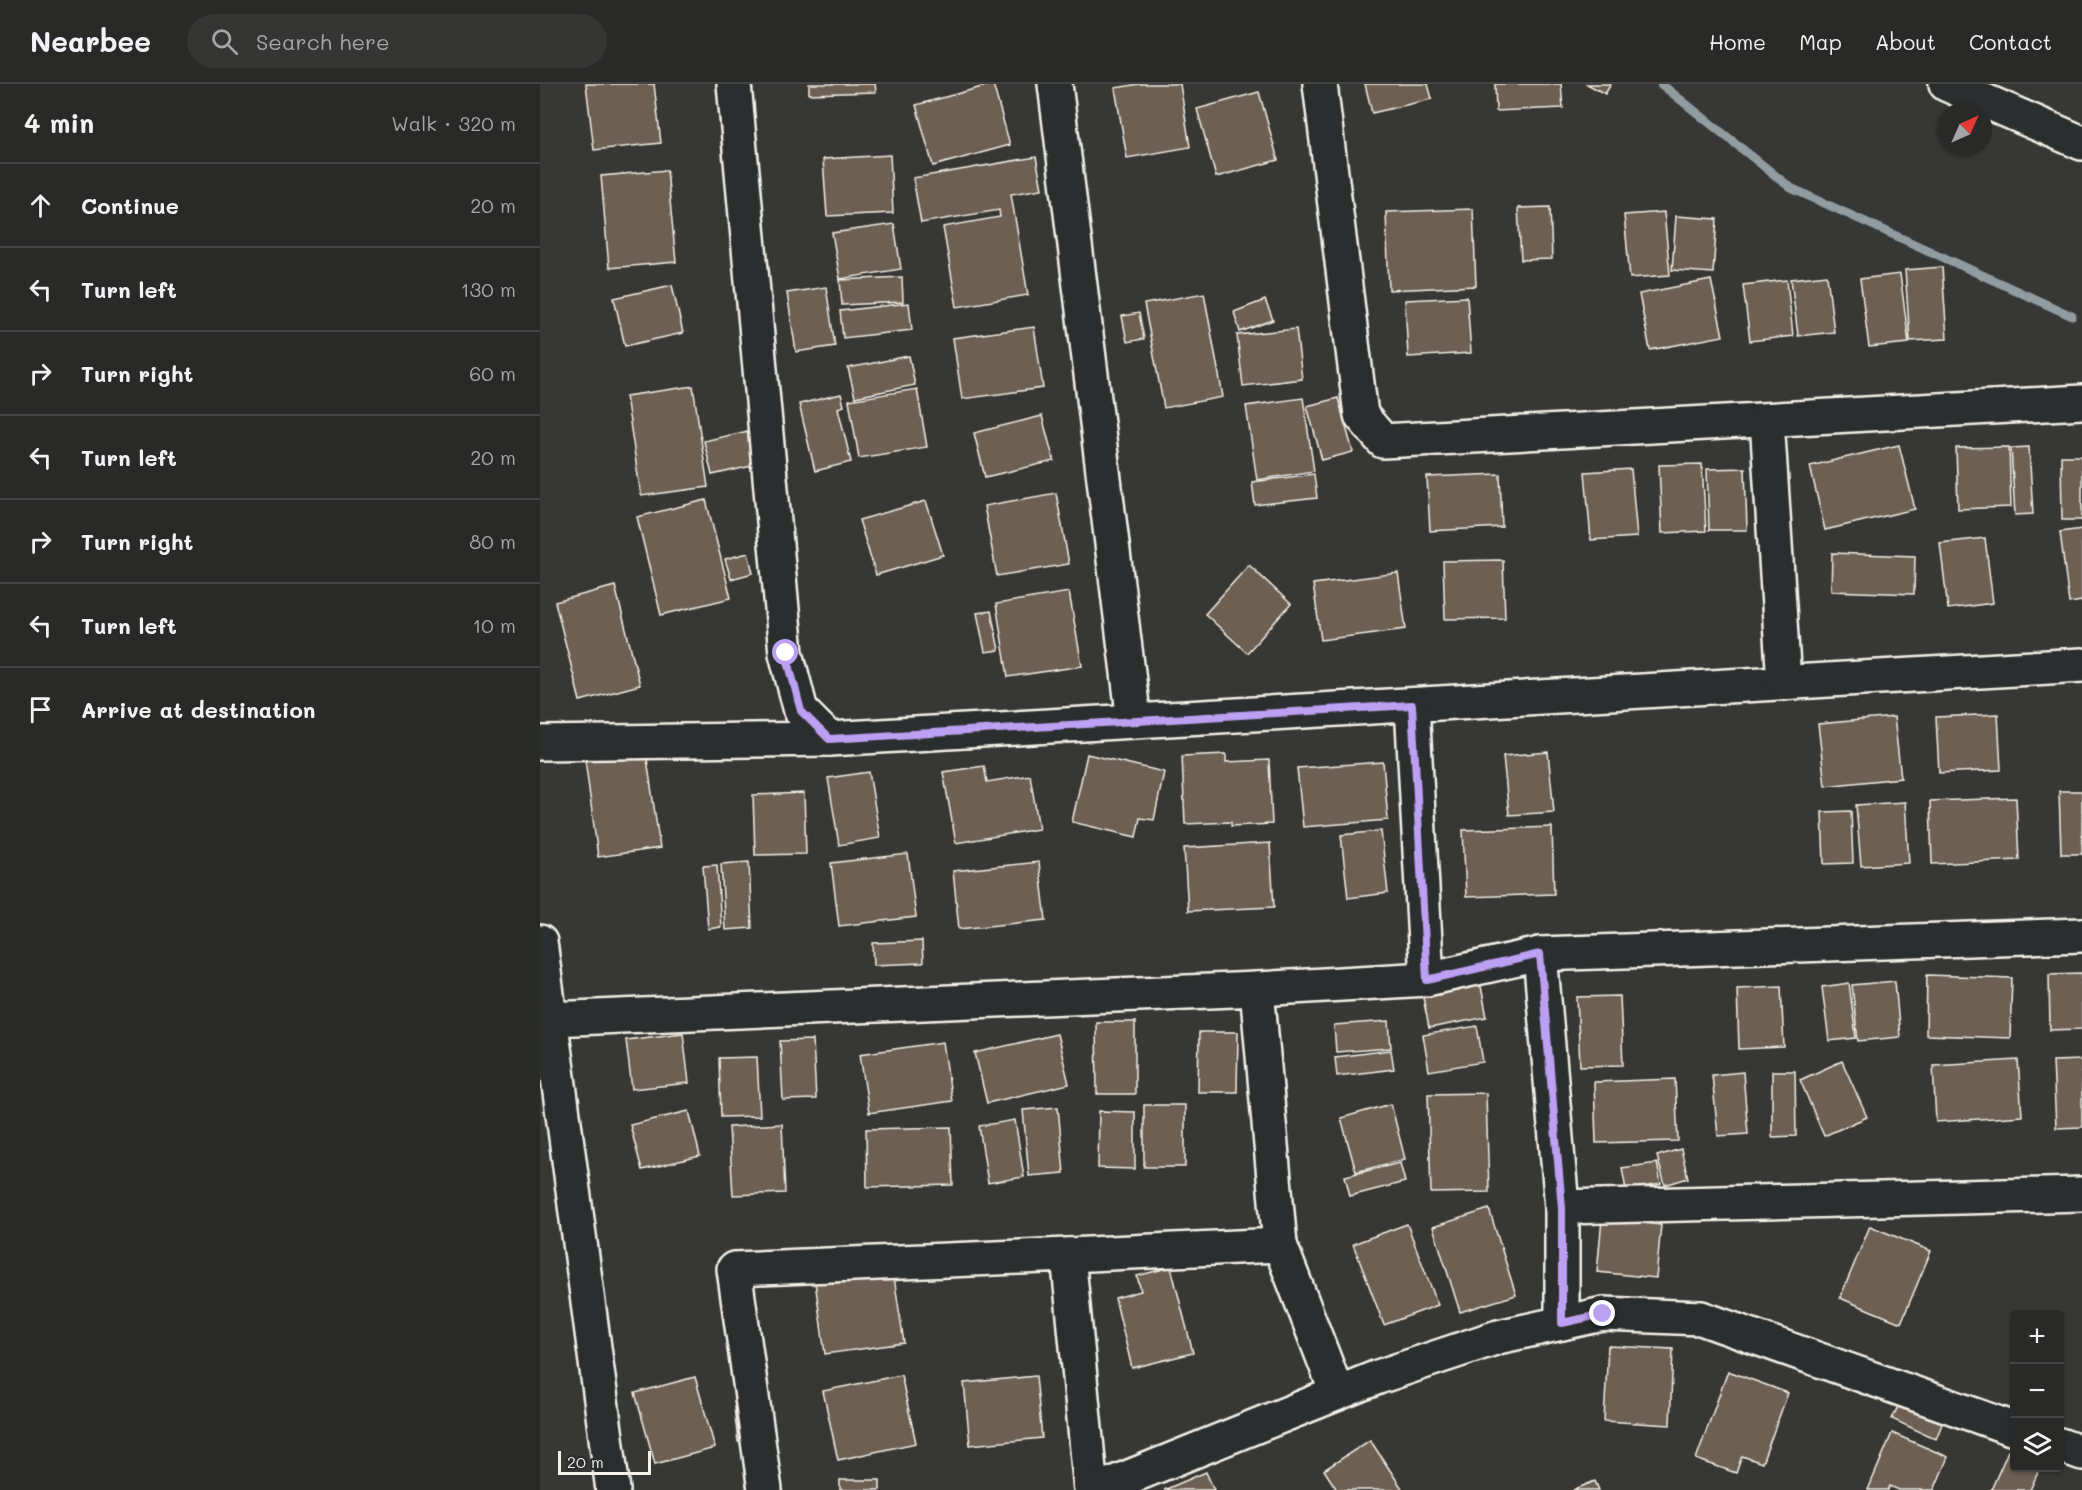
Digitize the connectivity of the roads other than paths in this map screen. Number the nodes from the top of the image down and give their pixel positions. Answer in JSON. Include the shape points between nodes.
{"nodes":[{"id":1,"x":734,"y":84,"type":"edge"},
{"id":2,"x":1055,"y":84,"type":"edge"},
{"id":3,"x":1320,"y":84,"type":"edge"},
{"id":4,"x":1946,"y":84,"type":"edge"},
{"id":5,"x":2082,"y":143,"type":"edge"},
{"id":6,"x":2082,"y":402,"type":"edge"},
{"id":7,"x":1767,"y":420,"type":"junction"},
{"id":8,"x":2082,"y":665,"type":"edge"},
{"id":9,"x":1784,"y":683,"type":"junction"},
{"id":10,"x":1412,"y":705,"type":"junction"},
{"id":11,"x":1134,"y":721,"type":"junction"},
{"id":12,"x":829,"y":739,"type":"junction"},
{"id":13,"x":540,"y":742,"type":"edge"},
{"id":14,"x":2082,"y":935,"type":"edge"},
{"id":15,"x":540,"y":942,"type":"edge"},
{"id":16,"x":1540,"y":954,"type":"junction"},
{"id":17,"x":1427,"y":980,"type":"junction"},
{"id":18,"x":1257,"y":989,"type":"junction"},
{"id":19,"x":550,"y":1019,"type":"junction"},
{"id":20,"x":2082,"y":1194,"type":"edge"},
{"id":21,"x":1562,"y":1208,"type":"junction"},
{"id":22,"x":1280,"y":1245,"type":"junction"},
{"id":23,"x":1068,"y":1255,"type":"junction"},
{"id":24,"x":1562,"y":1323,"type":"junction"},
{"id":25,"x":1337,"y":1393,"type":"junction"},
{"id":26,"x":2010,"y":1428,"type":"edge"},
{"id":27,"x":613,"y":1490,"type":"edge"},
{"id":28,"x":765,"y":1490,"type":"edge"},
{"id":29,"x":1091,"y":1490,"type":"edge"},
{"id":30,"x":1097,"y":1490,"type":"edge"}],
"edges":[{"from":1,"to":12,"type":"street","via":[[786,653],[801,711]]},
{"from":2,"to":11,"type":"street"},
{"from":3,"to":7,"type":"street","via":[[1361,415],[1383,441]]},
{"from":4,"to":5,"type":"street"},
{"from":6,"to":7,"type":"street"},
{"from":7,"to":9,"type":"street"},
{"from":8,"to":9,"type":"street"},
{"from":9,"to":10,"type":"street"},
{"from":10,"to":11,"type":"street"},
{"from":10,"to":17,"type":"street"},
{"from":11,"to":12,"type":"street"},
{"from":12,"to":13,"type":"street"},
{"from":14,"to":16,"type":"street"},
{"from":15,"to":19,"type":"street"},
{"from":16,"to":17,"type":"street"},
{"from":16,"to":21,"type":"street"},
{"from":17,"to":18,"type":"street"},
{"from":18,"to":19,"type":"street"},
{"from":18,"to":22,"type":"street"},
{"from":19,"to":27,"type":"street"},
{"from":20,"to":21,"type":"street"},
{"from":21,"to":24,"type":"street"},
{"from":22,"to":23,"type":"street"},
{"from":22,"to":25,"type":"street"},
{"from":23,"to":28,"type":"street","via":[[734,1269]]},
{"from":23,"to":29,"type":"street"},
{"from":24,"to":25,"type":"street","via":[[1498,1336]]},
{"from":24,"to":26,"type":"street","via":[[1603,1314],[1701,1318]]},
{"from":25,"to":30,"type":"street"}]}
